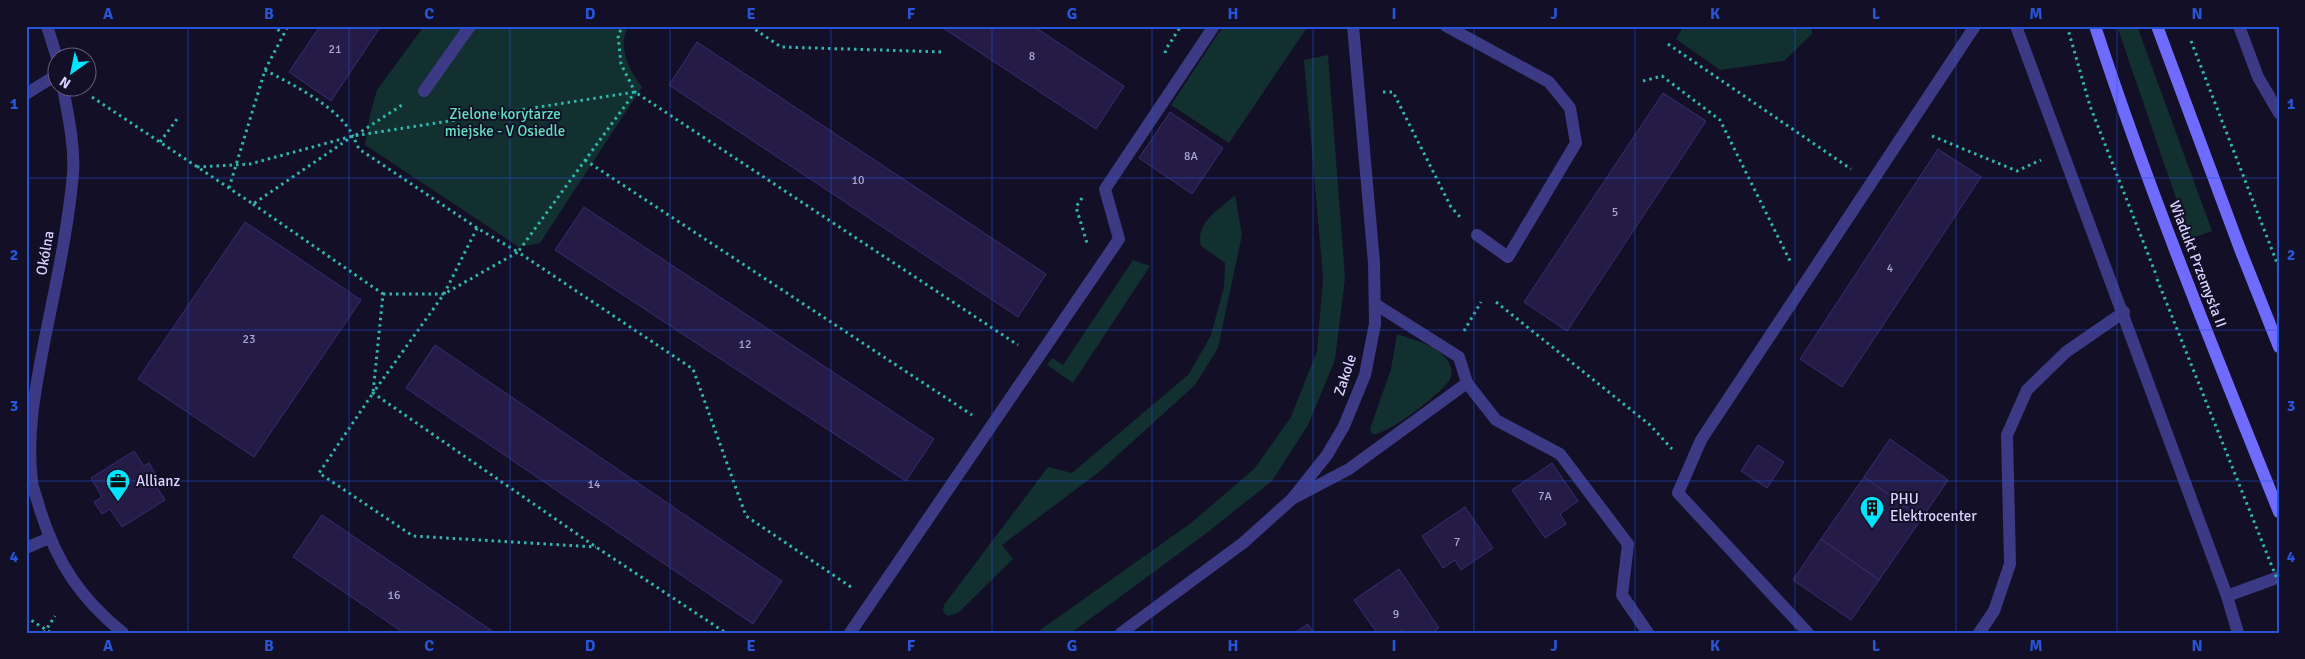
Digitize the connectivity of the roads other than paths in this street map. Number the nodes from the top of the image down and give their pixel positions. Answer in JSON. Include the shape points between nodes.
{"nodes":[{"id":1,"x":47,"y":26,"type":"edge"},
{"id":2,"x":470,"y":26,"type":"edge"},
{"id":3,"x":1214,"y":26,"type":"edge"},
{"id":4,"x":1354,"y":26,"type":"edge"},
{"id":5,"x":1446,"y":26,"type":"edge"},
{"id":6,"x":1975,"y":26,"type":"edge"},
{"id":7,"x":2016,"y":26,"type":"edge"},
{"id":8,"x":2095,"y":26,"type":"edge"},
{"id":9,"x":2156,"y":26,"type":"edge"},
{"id":10,"x":2239,"y":26,"type":"edge"},
{"id":11,"x":54,"y":48,"type":"edge"},
{"id":12,"x":48,"y":80,"type":"edge"},
{"id":13,"x":424,"y":91,"type":"road end"},
{"id":14,"x":26,"y":94,"type":"edge"},
{"id":15,"x":65,"y":98,"type":"edge"},
{"id":16,"x":2279,"y":113,"type":"edge"},
{"id":17,"x":1476,"y":235,"type":"road end"},
{"id":18,"x":1375,"y":304,"type":"junction"},
{"id":19,"x":2124,"y":312,"type":"junction"},
{"id":20,"x":2279,"y":347,"type":"edge"},
{"id":21,"x":1467,"y":382,"type":"junction"},
{"id":22,"x":1292,"y":499,"type":"junction"},
{"id":23,"x":2279,"y":512,"type":"edge"},
{"id":24,"x":49,"y":538,"type":"junction"},
{"id":25,"x":26,"y":548,"type":"edge"},
{"id":26,"x":2279,"y":577,"type":"edge"},
{"id":27,"x":2227,"y":596,"type":"junction"},
{"id":28,"x":123,"y":633,"type":"edge"},
{"id":29,"x":850,"y":633,"type":"edge"},
{"id":30,"x":1120,"y":633,"type":"edge"},
{"id":31,"x":1648,"y":633,"type":"edge"},
{"id":32,"x":1808,"y":633,"type":"edge"},
{"id":33,"x":1979,"y":633,"type":"edge"},
{"id":34,"x":2238,"y":633,"type":"edge"}],
"edges":[{"from":1,"to":11,"type":"street"},
{"from":2,"to":13,"type":"street"},
{"from":3,"to":29,"type":"street","via":[[1105,189],[1119,239]]},
{"from":4,"to":18,"type":"street","name":"Zakole"},
{"from":5,"to":17,"type":"street","via":[[1549,82],[1570,108],[1576,143],[1508,256]]},
{"from":6,"to":32,"type":"street","via":[[1701,440],[1678,494]]},
{"from":7,"to":19,"type":"street"},
{"from":8,"to":23,"type":"main road","name":"Wiadukt Przemysła II","via":[[2182,271]]},
{"from":9,"to":20,"type":"main road"},
{"from":10,"to":16,"type":"street","via":[[2258,77]]},
{"from":12,"to":14,"type":"street"},
{"from":15,"to":24,"type":"street","name":"Okólna","via":[[73,172],[30,434],[32,482]]},
{"from":18,"to":21,"type":"street","via":[[1459,357]]},
{"from":18,"to":22,"type":"street","name":"Zakole","via":[[1375,324],[1365,375],[1344,426],[1327,456]]},
{"from":19,"to":27,"type":"street"},
{"from":19,"to":33,"type":"street","via":[[2066,352],[2027,390],[2007,435],[2010,564],[1994,611]]},
{"from":21,"to":22,"type":"street","via":[[1348,468]]},
{"from":21,"to":31,"type":"street","via":[[1496,420],[1560,454],[1628,544],[1622,595]]},
{"from":22,"to":30,"type":"street","name":"Zakole","via":[[1243,543]]},
{"from":24,"to":25,"type":"street"},
{"from":24,"to":28,"type":"street","name":"Okólna","via":[[65,570],[98,612]]},
{"from":26,"to":27,"type":"street"},
{"from":27,"to":34,"type":"street"}]}
